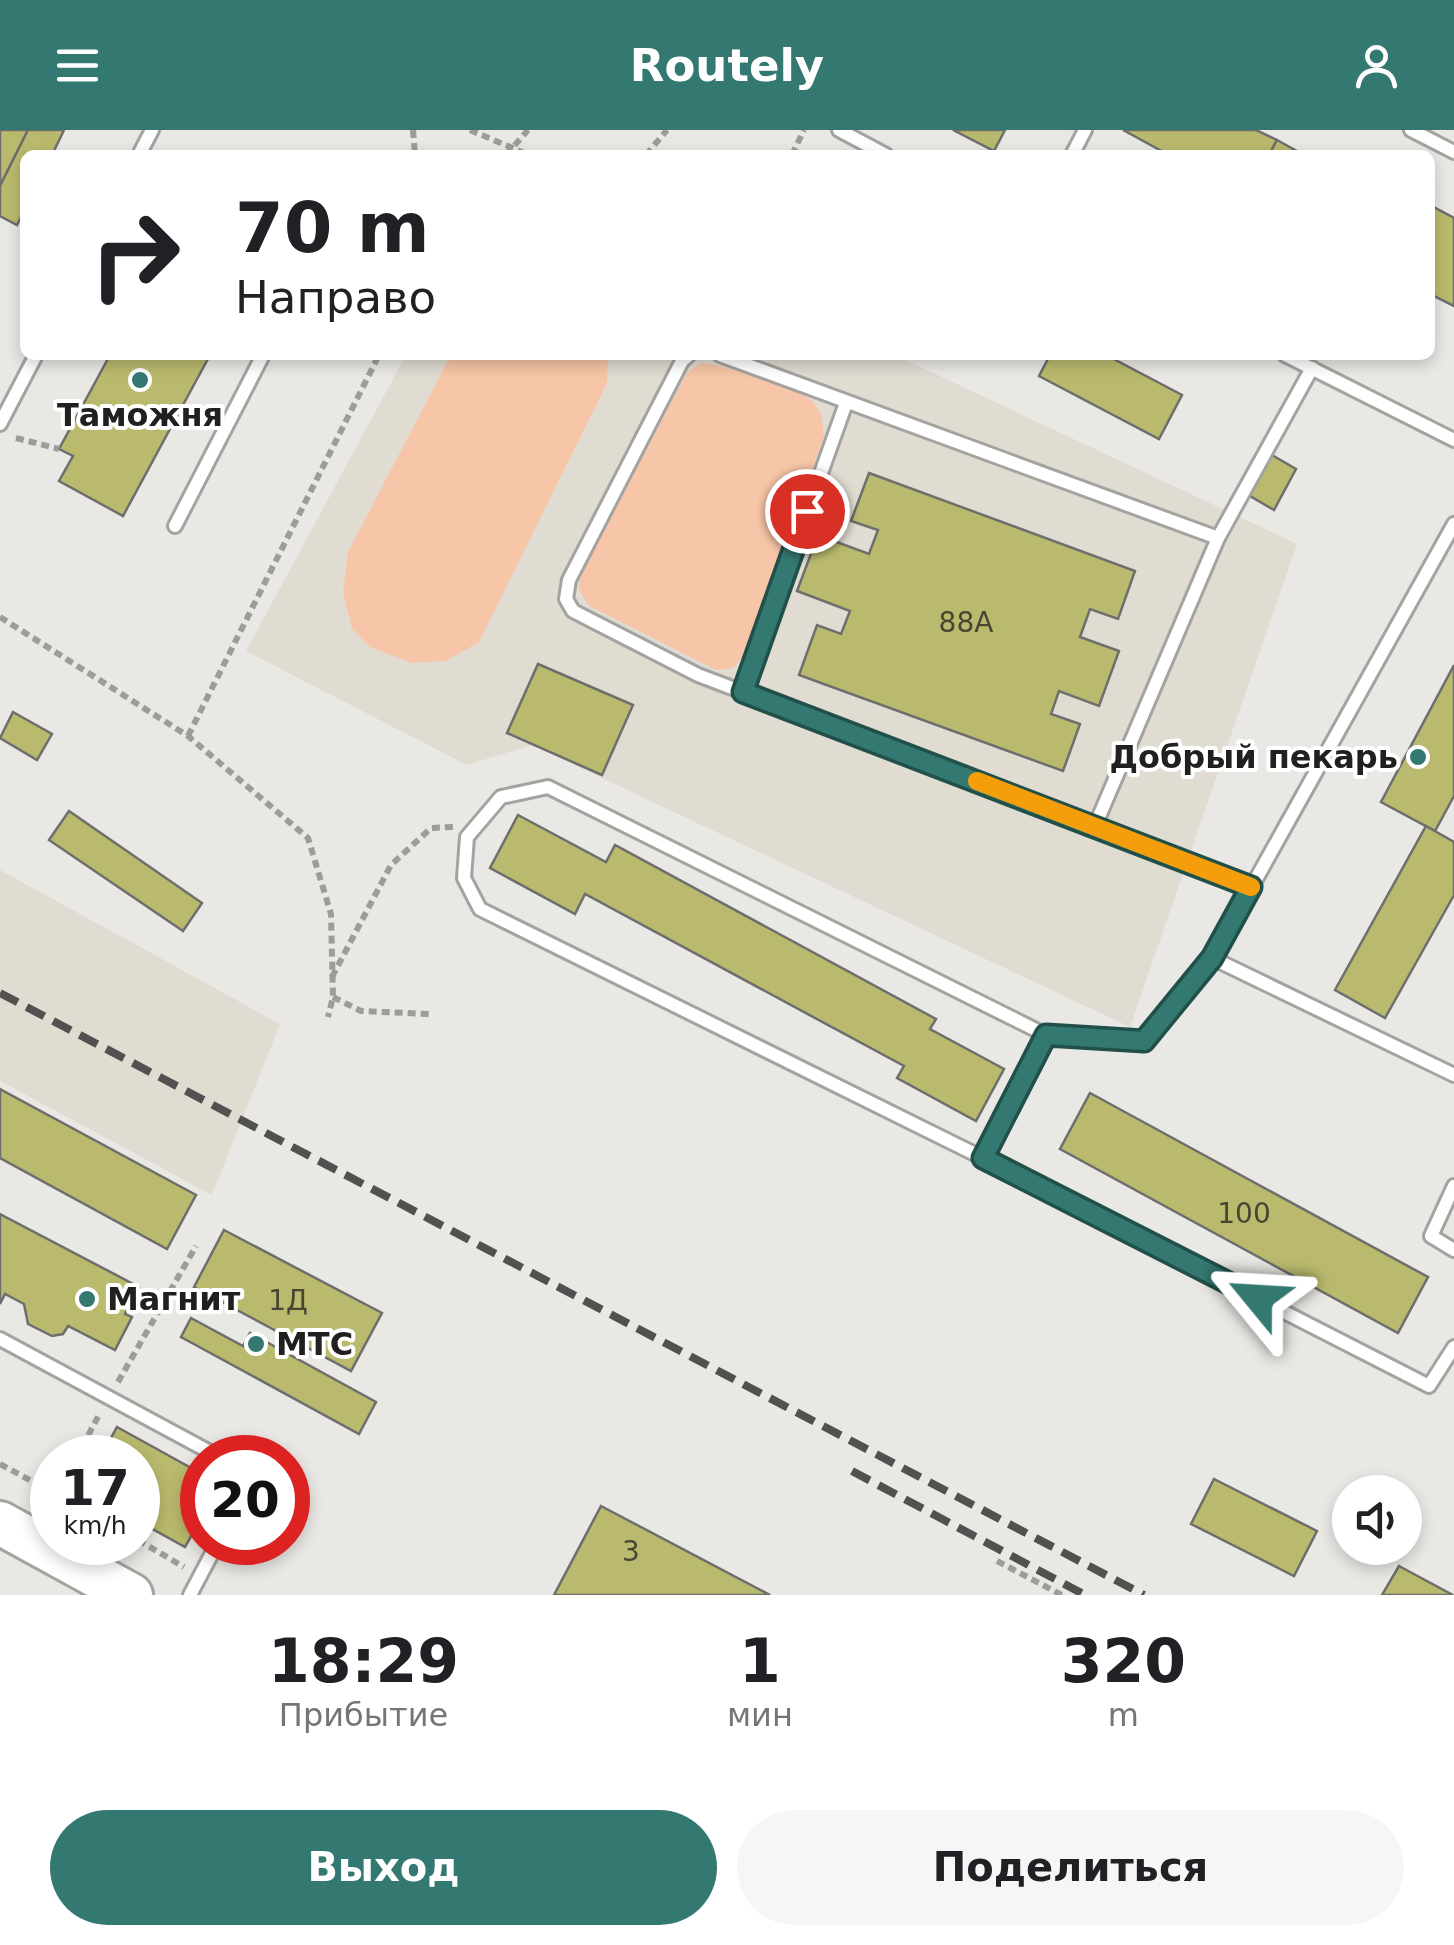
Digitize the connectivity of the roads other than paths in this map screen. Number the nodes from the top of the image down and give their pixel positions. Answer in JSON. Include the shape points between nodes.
{"nodes":[{"id":1,"x":839,"y":130,"type":"edge"},
{"id":2,"x":1411,"y":130,"type":"edge"},
{"id":3,"x":877,"y":150,"type":"edge"},
{"id":4,"x":1454,"y":152,"type":"edge"},
{"id":5,"x":33,"y":360,"type":"edge"},
{"id":6,"x":260,"y":360,"type":"edge"},
{"id":7,"x":683,"y":360,"type":"edge"},
{"id":8,"x":733,"y":360,"type":"edge"},
{"id":9,"x":1295,"y":360,"type":"edge"},
{"id":10,"x":1312,"y":368,"type":"junction"},
{"id":11,"x":846,"y":402,"type":"junction"},
{"id":12,"x":0,"y":424,"type":"edge"},
{"id":13,"x":1454,"y":440,"type":"edge"},
{"id":14,"x":1454,"y":524,"type":"edge"},
{"id":15,"x":176,"y":526,"type":"dead end"},
{"id":16,"x":1218,"y":538,"type":"junction"},
{"id":17,"x":743,"y":692,"type":"junction"},
{"id":18,"x":1096,"y":826,"type":"junction"},
{"id":19,"x":1251,"y":887,"type":"junction"},
{"id":20,"x":1212,"y":958,"type":"junction"},
{"id":21,"x":1046,"y":1035,"type":"junction"},
{"id":22,"x":1454,"y":1074,"type":"edge"},
{"id":23,"x":983,"y":1158,"type":"junction"},
{"id":24,"x":1454,"y":1186,"type":"edge"},
{"id":25,"x":1454,"y":1250,"type":"edge"},
{"id":26,"x":0,"y":1339,"type":"edge"},
{"id":27,"x":1454,"y":1347,"type":"edge"},
{"id":28,"x":180,"y":1436,"type":"edge"},
{"id":29,"x":0,"y":1523,"type":"edge"},
{"id":30,"x":206,"y":1565,"type":"edge"},
{"id":31,"x":131,"y":1595,"type":"edge"},
{"id":32,"x":190,"y":1595,"type":"edge"}],
"edges":[{"from":1,"to":3,"type":"lane"},
{"from":2,"to":4,"type":"lane"},
{"from":5,"to":12,"type":"lane"},
{"from":6,"to":15,"type":"lane"},
{"from":7,"to":17,"type":"lane","via":[[568,580],[566,599],[573,611]]},
{"from":8,"to":11,"type":"lane"},
{"from":9,"to":10,"type":"lane"},
{"from":10,"to":13,"type":"lane"},
{"from":10,"to":16,"type":"lane"},
{"from":11,"to":16,"type":"lane"},
{"from":11,"to":17,"type":"lane"},
{"from":14,"to":19,"type":"lane"},
{"from":16,"to":18,"type":"lane"},
{"from":17,"to":18,"type":"lane"},
{"from":18,"to":19,"type":"lane"},
{"from":19,"to":20,"type":"lane"},
{"from":20,"to":21,"type":"lane","via":[[1144,1041]]},
{"from":20,"to":22,"type":"lane"},
{"from":21,"to":23,"type":"lane"},
{"from":21,"to":23,"type":"lane","via":[[548,787],[502,797],[467,837],[464,878],[480,909]]},
{"from":23,"to":27,"type":"lane","via":[[1430,1386]]},
{"from":24,"to":25,"type":"lane","via":[[1430,1236]]},
{"from":26,"to":28,"type":"lane"},
{"from":29,"to":31,"type":"main road"},
{"from":30,"to":32,"type":"lane"}]}
